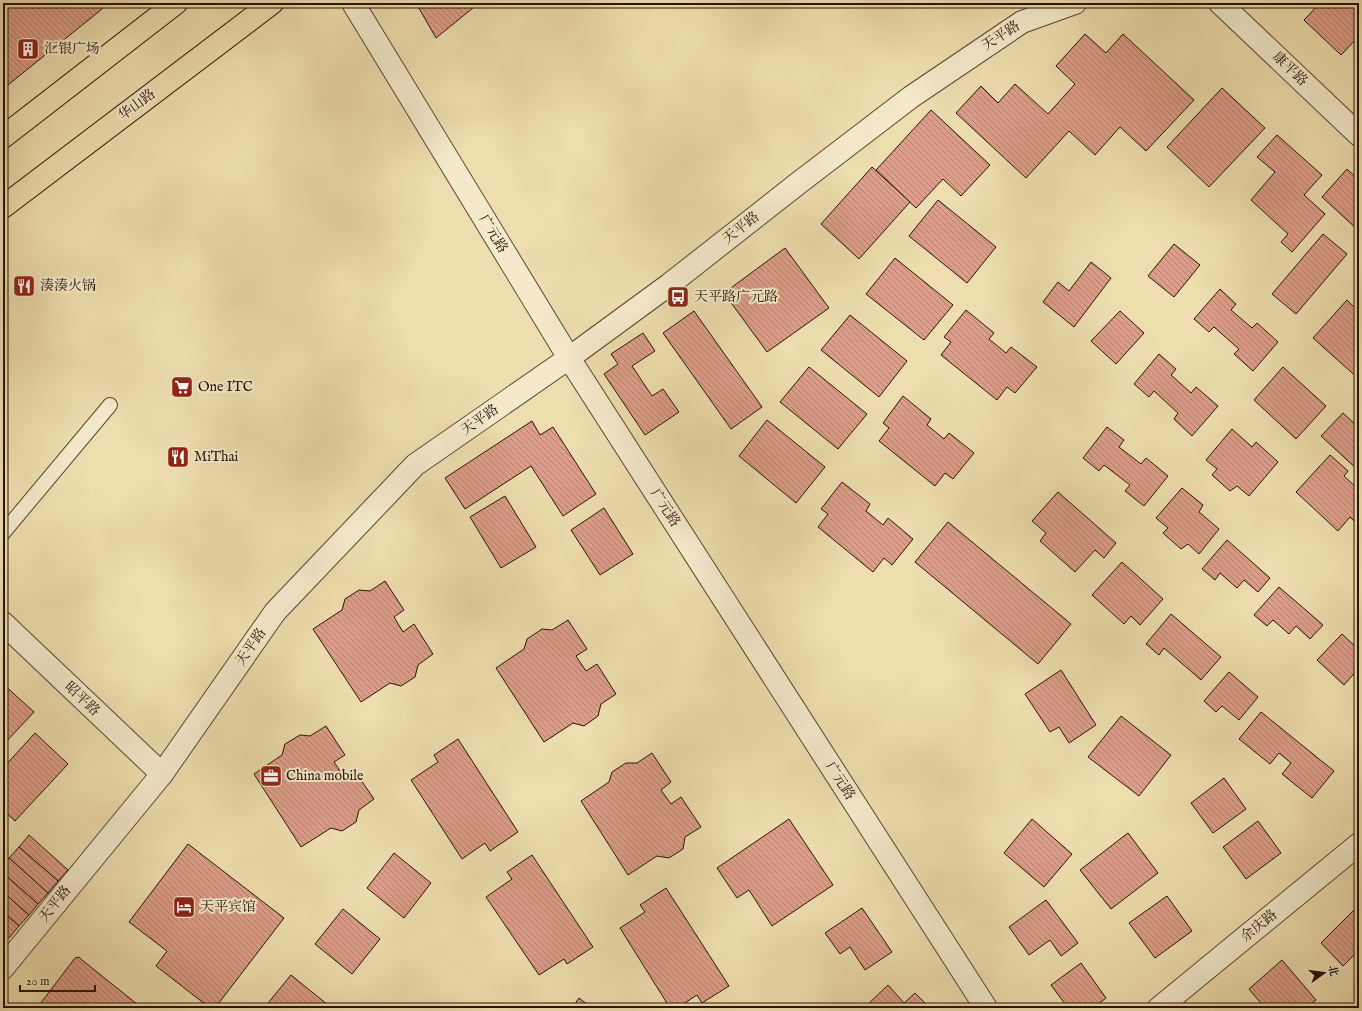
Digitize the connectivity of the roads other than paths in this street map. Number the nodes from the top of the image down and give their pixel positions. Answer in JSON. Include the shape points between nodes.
{"nodes":[{"id":1,"x":176,"y":3,"type":"edge"},
{"id":2,"x":272,"y":3,"type":"edge"},
{"id":3,"x":353,"y":3,"type":"edge"},
{"id":4,"x":1075,"y":3,"type":"edge"},
{"id":5,"x":1220,"y":3,"type":"edge"},
{"id":6,"x":1359,"y":135,"type":"edge"},
{"id":7,"x":3,"y":137,"type":"edge"},
{"id":8,"x":3,"y":208,"type":"edge"},
{"id":9,"x":569,"y":358,"type":"junction"},
{"id":10,"x":110,"y":405,"type":"dead end"},
{"id":11,"x":3,"y":533,"type":"edge"},
{"id":12,"x":3,"y":624,"type":"edge"},
{"id":13,"x":162,"y":774,"type":"junction"},
{"id":14,"x":1359,"y":844,"type":"edge"},
{"id":15,"x":3,"y":968,"type":"edge"},
{"id":16,"x":986,"y":1008,"type":"edge"},
{"id":17,"x":1159,"y":1008,"type":"edge"}],
"edges":[{"from":1,"to":7,"type":"main road"},
{"from":2,"to":8,"type":"main road","name":"华山路"},
{"from":3,"to":9,"type":"street","name":"广元路"},
{"from":4,"to":9,"type":"street","name":"天平路","via":[[1022,22],[911,97],[670,284]]},
{"from":5,"to":6,"type":"street","name":"康平路"},
{"from":9,"to":13,"type":"street","name":"天平路","via":[[415,465],[275,612]]},
{"from":9,"to":16,"type":"street","name":"广元路"},
{"from":10,"to":11,"type":"lane"},
{"from":12,"to":13,"type":"street","name":"昭平路"},
{"from":13,"to":15,"type":"street","name":"天平路"},
{"from":14,"to":17,"type":"street","name":"余庆路"}]}
